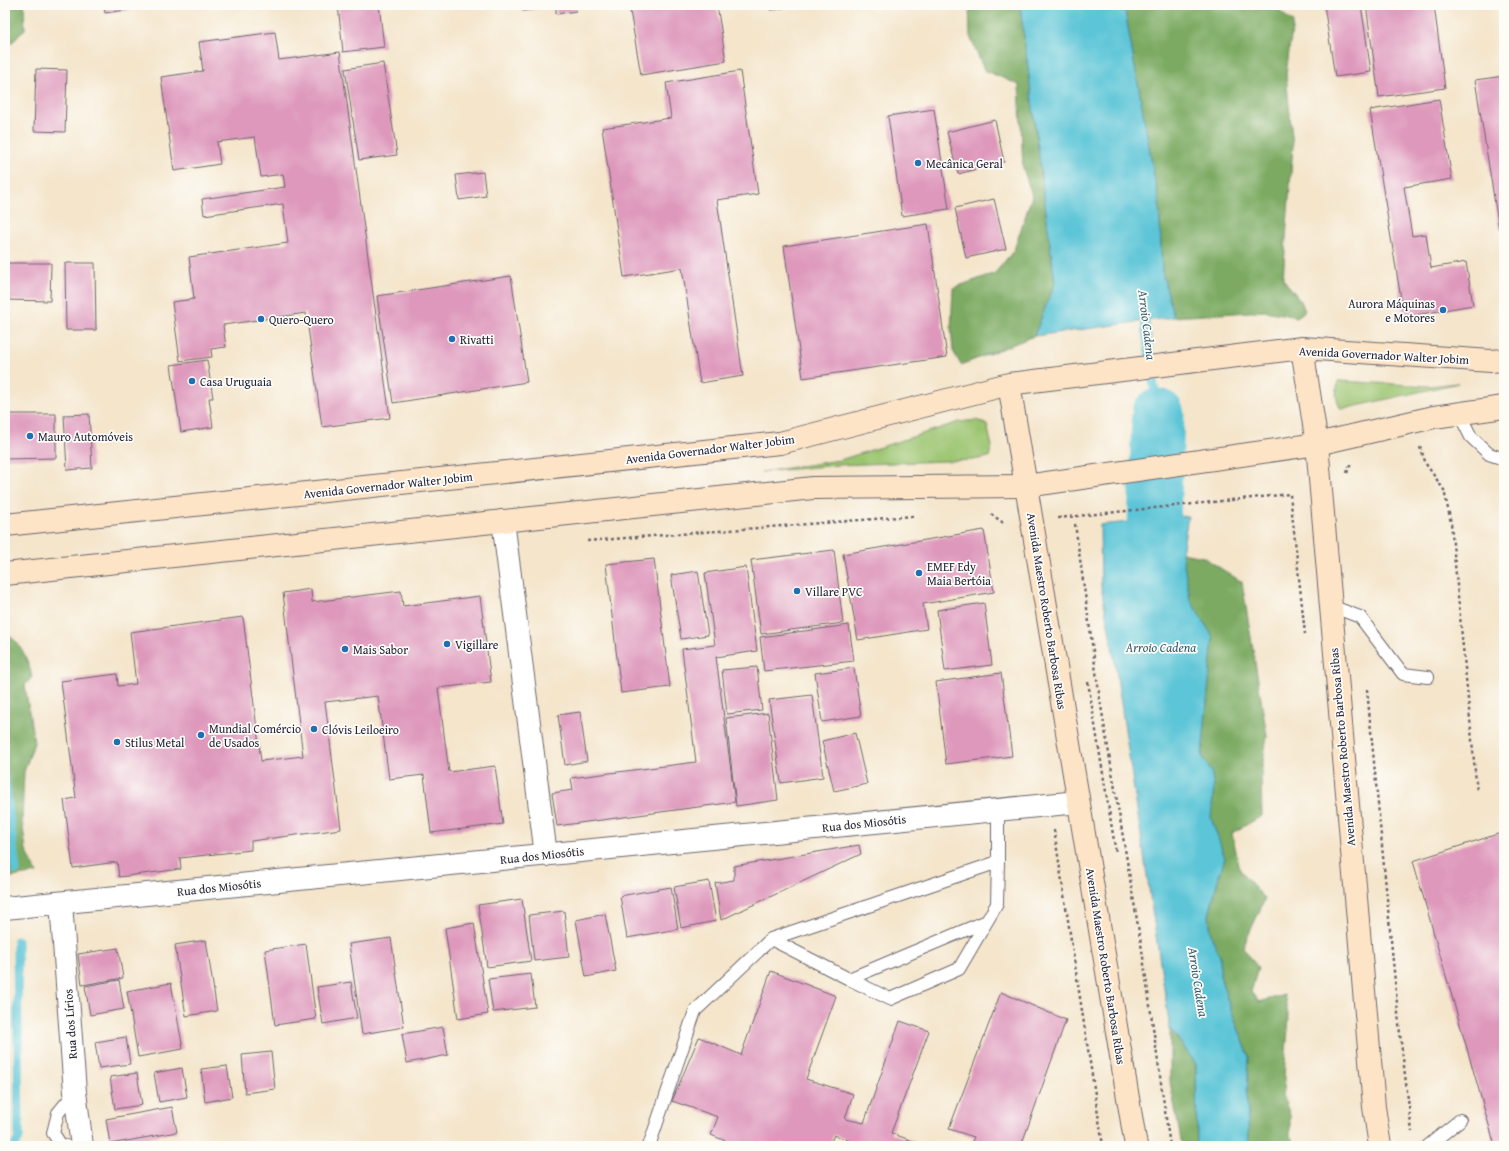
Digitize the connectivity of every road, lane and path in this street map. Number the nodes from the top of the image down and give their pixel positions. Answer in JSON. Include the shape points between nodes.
{"nodes":[{"id":1,"x":1302,"y":348,"type":"junction"},
{"id":2,"x":1504,"y":360,"type":"edge"},
{"id":3,"x":1009,"y":384,"type":"junction"},
{"id":4,"x":1504,"y":407,"type":"edge"},
{"id":5,"x":1459,"y":413,"type":"junction"},
{"id":6,"x":1317,"y":444,"type":"junction"},
{"id":7,"x":1426,"y":444,"type":"dead end"},
{"id":8,"x":1504,"y":459,"type":"edge"},
{"id":9,"x":1353,"y":463,"type":"dead end"},
{"id":10,"x":1347,"y":476,"type":"dead end"},
{"id":11,"x":1026,"y":486,"type":"junction"},
{"id":12,"x":1290,"y":494,"type":"dead end"},
{"id":13,"x":985,"y":513,"type":"dead end"},
{"id":14,"x":915,"y":516,"type":"dead end"},
{"id":15,"x":1081,"y":516,"type":"dead end"},
{"id":16,"x":503,"y":521,"type":"junction"},
{"id":17,"x":1075,"y":524,"type":"dead end"},
{"id":18,"x":5,"y":526,"type":"edge"},
{"id":19,"x":1008,"y":530,"type":"dead end"},
{"id":20,"x":582,"y":541,"type":"dead end"},
{"id":21,"x":5,"y":574,"type":"edge"},
{"id":22,"x":1331,"y":606,"type":"junction"},
{"id":23,"x":1428,"y":677,"type":"dead end"},
{"id":24,"x":1367,"y":687,"type":"dead end"},
{"id":25,"x":1477,"y":792,"type":"dead end"},
{"id":26,"x":1078,"y":802,"type":"junction"},
{"id":27,"x":1050,"y":804,"type":"junction"},
{"id":28,"x":998,"y":810,"type":"junction"},
{"id":29,"x":546,"y":855,"type":"junction"},
{"id":30,"x":998,"y":862,"type":"junction"},
{"id":31,"x":61,"y":903,"type":"junction"},
{"id":32,"x":5,"y":908,"type":"edge"},
{"id":33,"x":987,"y":921,"type":"junction"},
{"id":34,"x":771,"y":939,"type":"junction"},
{"id":35,"x":849,"y":979,"type":"junction"},
{"id":36,"x":75,"y":1092,"type":"junction"},
{"id":37,"x":1460,"y":1120,"type":"dead end"},
{"id":38,"x":1413,"y":1138,"type":"dead end"},
{"id":39,"x":66,"y":1146,"type":"edge"},
{"id":40,"x":82,"y":1146,"type":"edge"},
{"id":41,"x":649,"y":1146,"type":"edge"},
{"id":42,"x":1104,"y":1146,"type":"edge"},
{"id":43,"x":1136,"y":1146,"type":"edge"},
{"id":44,"x":1170,"y":1146,"type":"edge"},
{"id":45,"x":1380,"y":1146,"type":"edge"},
{"id":46,"x":1428,"y":1146,"type":"edge"}],
"edges":[{"from":1,"to":2,"type":"main road","name":"Avenida Governador Walter Jobim","via":[[1484,361]]},
{"from":1,"to":3,"type":"main road","name":"Avenida Governador Walter Jobim"},
{"from":1,"to":6,"type":"main road","name":"Avenida Maestro Roberto Barbosa Ribas"},
{"from":3,"to":11,"type":"main road","name":"Avenida Maestro Roberto Barbosa Ribas"},
{"from":3,"to":18,"type":"main road","name":"Avenida Governador Walter Jobim","via":[[780,443]]},
{"from":4,"to":5,"type":"main road"},
{"from":5,"to":6,"type":"main road"},
{"from":5,"to":8,"type":"lane","via":[[1471,437],[1489,454]]},
{"from":6,"to":11,"type":"main road"},
{"from":6,"to":22,"type":"main road","name":"Avenida Maestro Roberto Barbosa Ribas"},
{"from":7,"to":25,"type":"path","via":[[1419,445],[1426,464],[1444,490],[1451,523]]},
{"from":9,"to":10,"type":"path"},
{"from":11,"to":16,"type":"main road","via":[[813,488]]},
{"from":11,"to":26,"type":"main road","name":"Avenida Maestro Roberto Barbosa Ribas"},
{"from":12,"to":15,"type":"path"},
{"from":13,"to":19,"type":"path","via":[[1005,524]]},
{"from":14,"to":20,"type":"path"},
{"from":16,"to":21,"type":"main road"},
{"from":16,"to":29,"type":"street"},
{"from":17,"to":44,"type":"path"},
{"from":22,"to":23,"type":"lane","via":[[1360,617],[1403,674]]},
{"from":22,"to":45,"type":"main road","name":"Avenida Maestro Roberto Barbosa Ribas","via":[[1374,1107]]},
{"from":24,"to":38,"type":"path","via":[[1400,1034]]},
{"from":26,"to":27,"type":"street","name":"Rua dos Miosótis"},
{"from":26,"to":43,"type":"main road","name":"Avenida Maestro Roberto Barbosa Ribas"},
{"from":27,"to":28,"type":"street","name":"Rua dos Miosótis"},
{"from":27,"to":42,"type":"path"},
{"from":28,"to":29,"type":"street","name":"Rua dos Miosótis"},
{"from":28,"to":30,"type":"lane"},
{"from":29,"to":31,"type":"street","name":"Rua dos Miosótis"},
{"from":30,"to":33,"type":"lane","via":[[997,904]]},
{"from":30,"to":34,"type":"lane"},
{"from":31,"to":32,"type":"street","name":"Rua dos Miosótis"},
{"from":31,"to":36,"type":"street","name":"Rua dos Lírios"},
{"from":33,"to":35,"type":"lane"},
{"from":33,"to":35,"type":"lane","via":[[959,969],[890,999]]},
{"from":34,"to":35,"type":"lane"},
{"from":34,"to":41,"type":"lane","via":[[695,1011]]},
{"from":36,"to":39,"type":"lane","via":[[58,1113],[53,1133],[61,1145]]},
{"from":36,"to":40,"type":"street","name":"Rua dos Lírios"},
{"from":37,"to":46,"type":"lane"}]}
